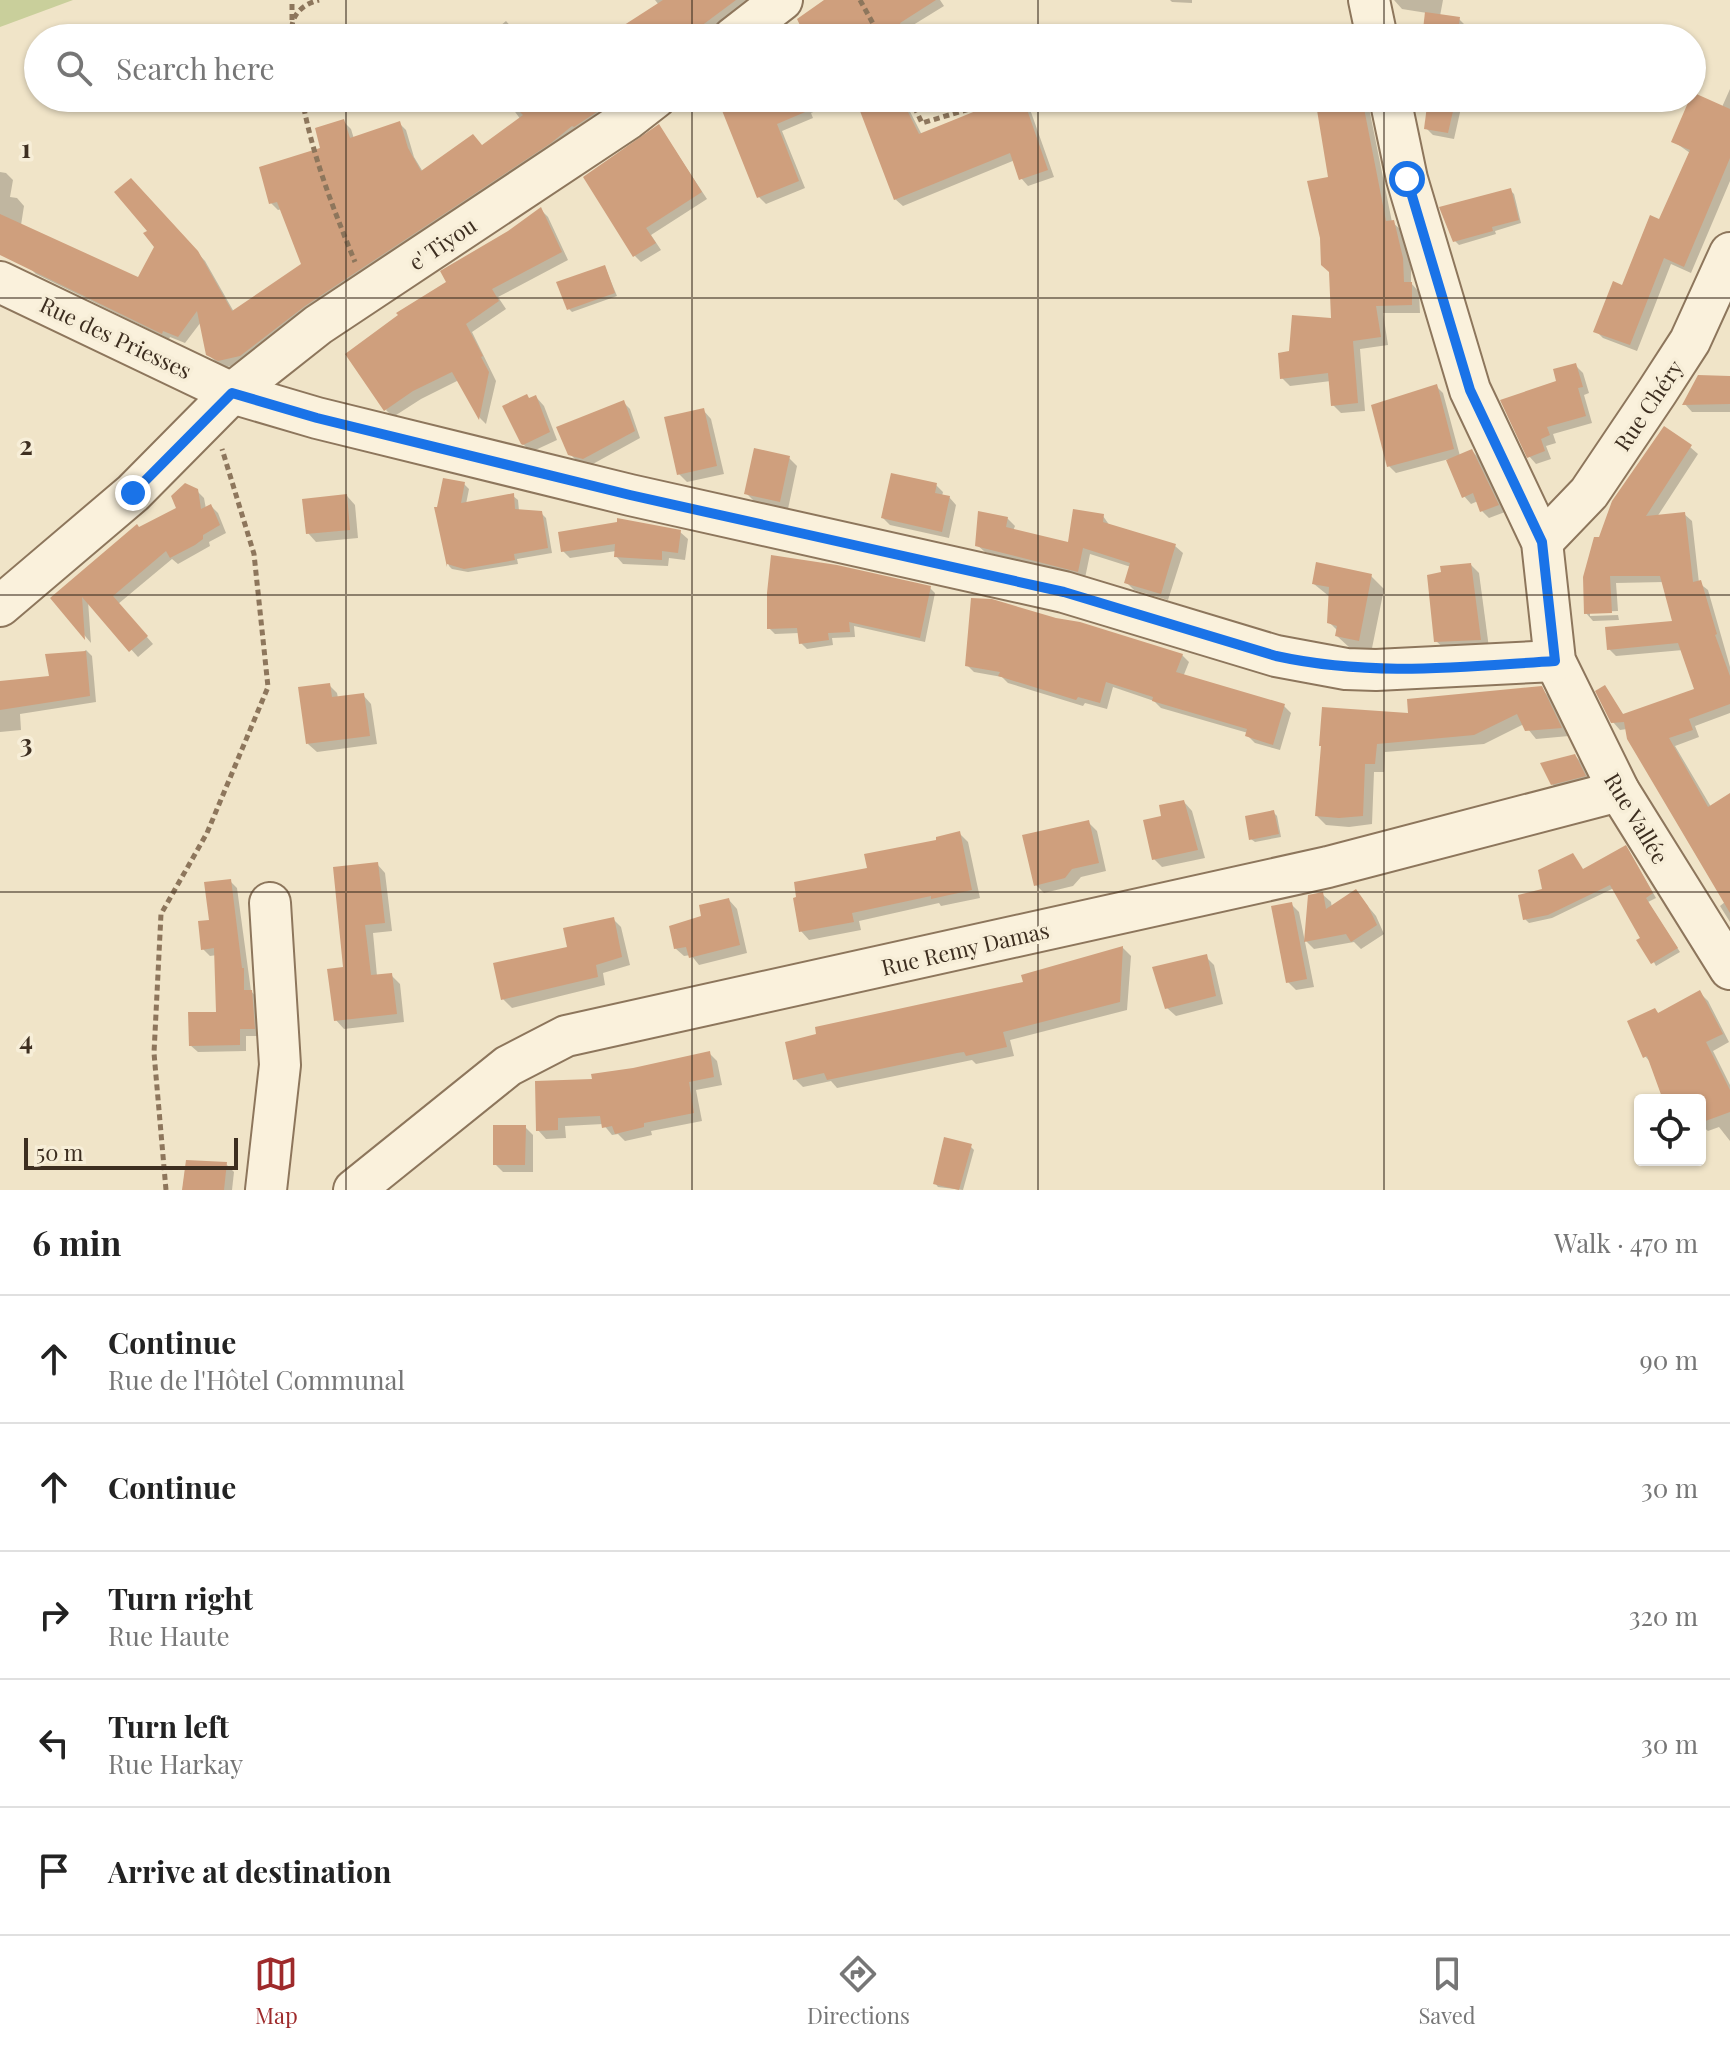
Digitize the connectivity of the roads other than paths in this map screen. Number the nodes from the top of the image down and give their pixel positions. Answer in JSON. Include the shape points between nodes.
{"nodes":[{"id":1,"x":782,"y":0,"type":"edge"},
{"id":2,"x":1369,"y":0,"type":"edge"},
{"id":3,"x":751,"y":24,"type":"edge"},
{"id":4,"x":1374,"y":24,"type":"edge"},
{"id":5,"x":637,"y":112,"type":"edge"},
{"id":6,"x":1393,"y":112,"type":"edge"},
{"id":7,"x":1730,"y":253,"type":"edge"},
{"id":8,"x":0,"y":282,"type":"edge"},
{"id":9,"x":222,"y":403,"type":"junction"},
{"id":10,"x":1542,"y":542,"type":"junction"},
{"id":11,"x":0,"y":606,"type":"edge"},
{"id":12,"x":1555,"y":661,"type":"junction"},
{"id":13,"x":1619,"y":791,"type":"junction"},
{"id":14,"x":270,"y":903,"type":"dead end"},
{"id":15,"x":1730,"y":969,"type":"edge"},
{"id":16,"x":266,"y":1190,"type":"edge"},
{"id":17,"x":354,"y":1190,"type":"edge"}],
"edges":[{"from":1,"to":3,"type":"street"},
{"from":2,"to":4,"type":"street"},
{"from":5,"to":9,"type":"street","name":"e' Tiyou","via":[[318,325]]},
{"from":6,"to":10,"type":"street","name":"Rue Vallée","via":[[1407,179],[1470,390]]},
{"from":7,"to":10,"type":"street","name":"Rue Chéry","via":[[1690,341],[1657,392],[1589,493]]},
{"from":8,"to":9,"type":"street","name":"Rue des Priesses"},
{"from":9,"to":11,"type":"street","name":"e' Tiyou","via":[[133,493]]},
{"from":9,"to":12,"type":"street","name":"Rue des Priesses","via":[[317,418],[1064,592],[1310,664],[1376,670]]},
{"from":10,"to":12,"type":"street","name":"Rue Vallée"},
{"from":12,"to":13,"type":"street","name":"Rue Vallée"},
{"from":13,"to":15,"type":"street","name":"Rue Vallée"},
{"from":13,"to":17,"type":"street","name":"Rue Remy Damas","via":[[1328,867],[566,1036],[508,1066]]},
{"from":14,"to":16,"type":"street","via":[[280,1065]]}]}
